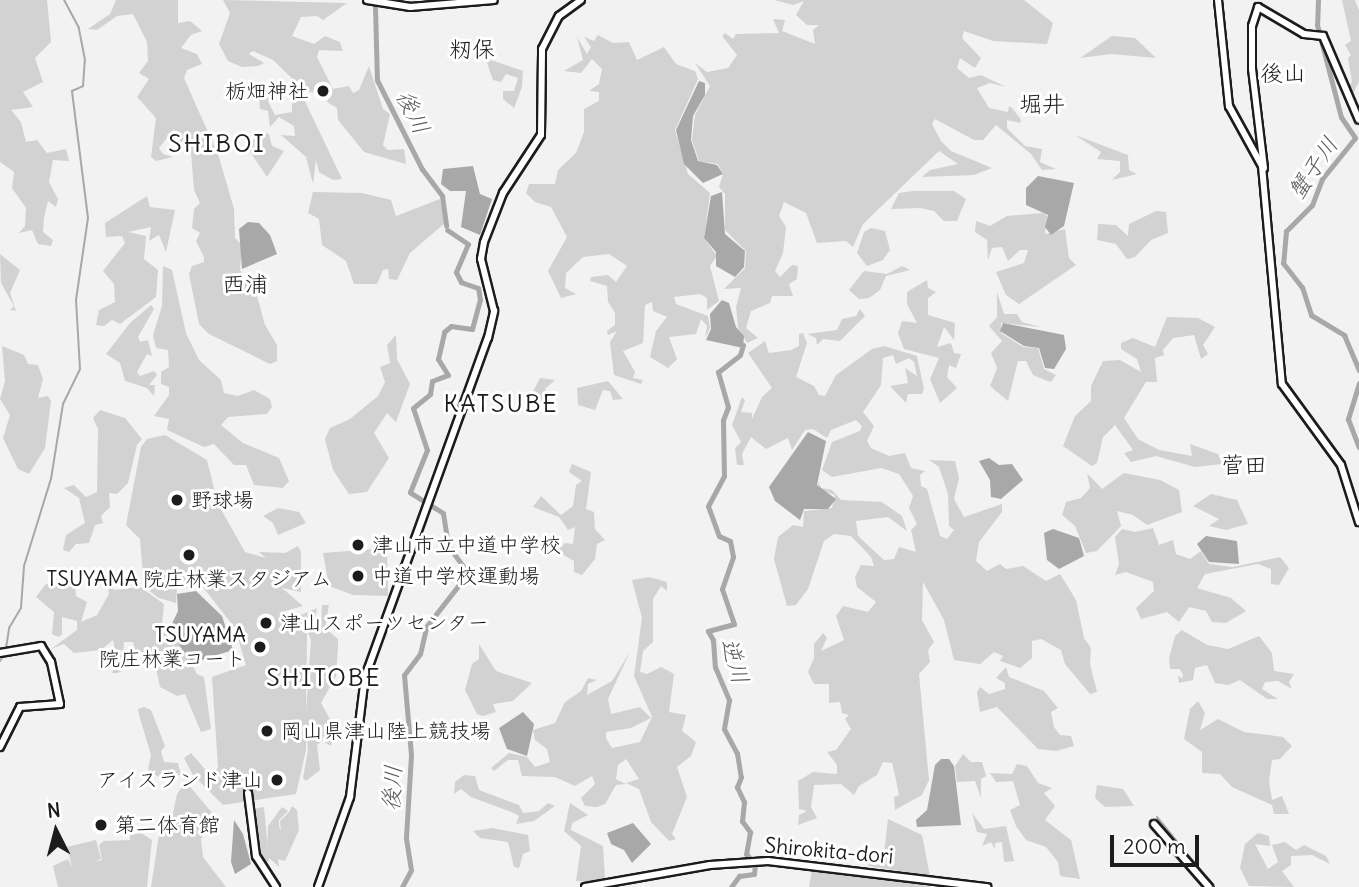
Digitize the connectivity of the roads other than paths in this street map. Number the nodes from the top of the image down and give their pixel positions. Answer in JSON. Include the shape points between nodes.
{"nodes":[{"id":1,"x":367,"y":0,"type":"edge"},
{"id":2,"x":494,"y":0,"type":"edge"},
{"id":3,"x":581,"y":0,"type":"edge"},
{"id":4,"x":1218,"y":0,"type":"edge"},
{"id":5,"x":1359,"y":120,"type":"edge"},
{"id":6,"x":1263,"y":173,"type":"junction"},
{"id":7,"x":1359,"y":522,"type":"edge"},
{"id":8,"x":3,"y":653,"type":"edge"},
{"id":9,"x":0,"y":747,"type":"edge"},
{"id":10,"x":248,"y":793,"type":"dead end"},
{"id":11,"x":1154,"y":824,"type":"dead end"},
{"id":12,"x":276,"y":887,"type":"edge"},
{"id":13,"x":318,"y":887,"type":"edge"},
{"id":14,"x":585,"y":887,"type":"edge"},
{"id":15,"x":987,"y":887,"type":"edge"},
{"id":16,"x":1209,"y":887,"type":"edge"}],
"edges":[{"from":1,"to":2,"type":"main road","via":[[410,6]]},
{"from":3,"to":13,"type":"main road","via":[[559,16],[542,49],[538,71],[543,128],[498,203],[484,242],[481,264],[494,316],[470,399],[365,677],[350,797]]},
{"from":4,"to":6,"type":"main road","via":[[1229,106],[1257,153]]},
{"from":5,"to":6,"type":"main road","via":[[1320,36],[1297,30],[1258,7],[1251,34]]},
{"from":6,"to":7,"type":"main road","via":[[1282,384],[1341,465]]},
{"from":8,"to":9,"type":"main road","via":[[43,648],[51,662],[60,704],[20,707]]},
{"from":10,"to":12,"type":"main road","via":[[256,856]]},
{"from":11,"to":16,"type":"main road"},
{"from":14,"to":15,"type":"main road","name":"Shirokita-dori","via":[[710,865],[768,861]]}]}
